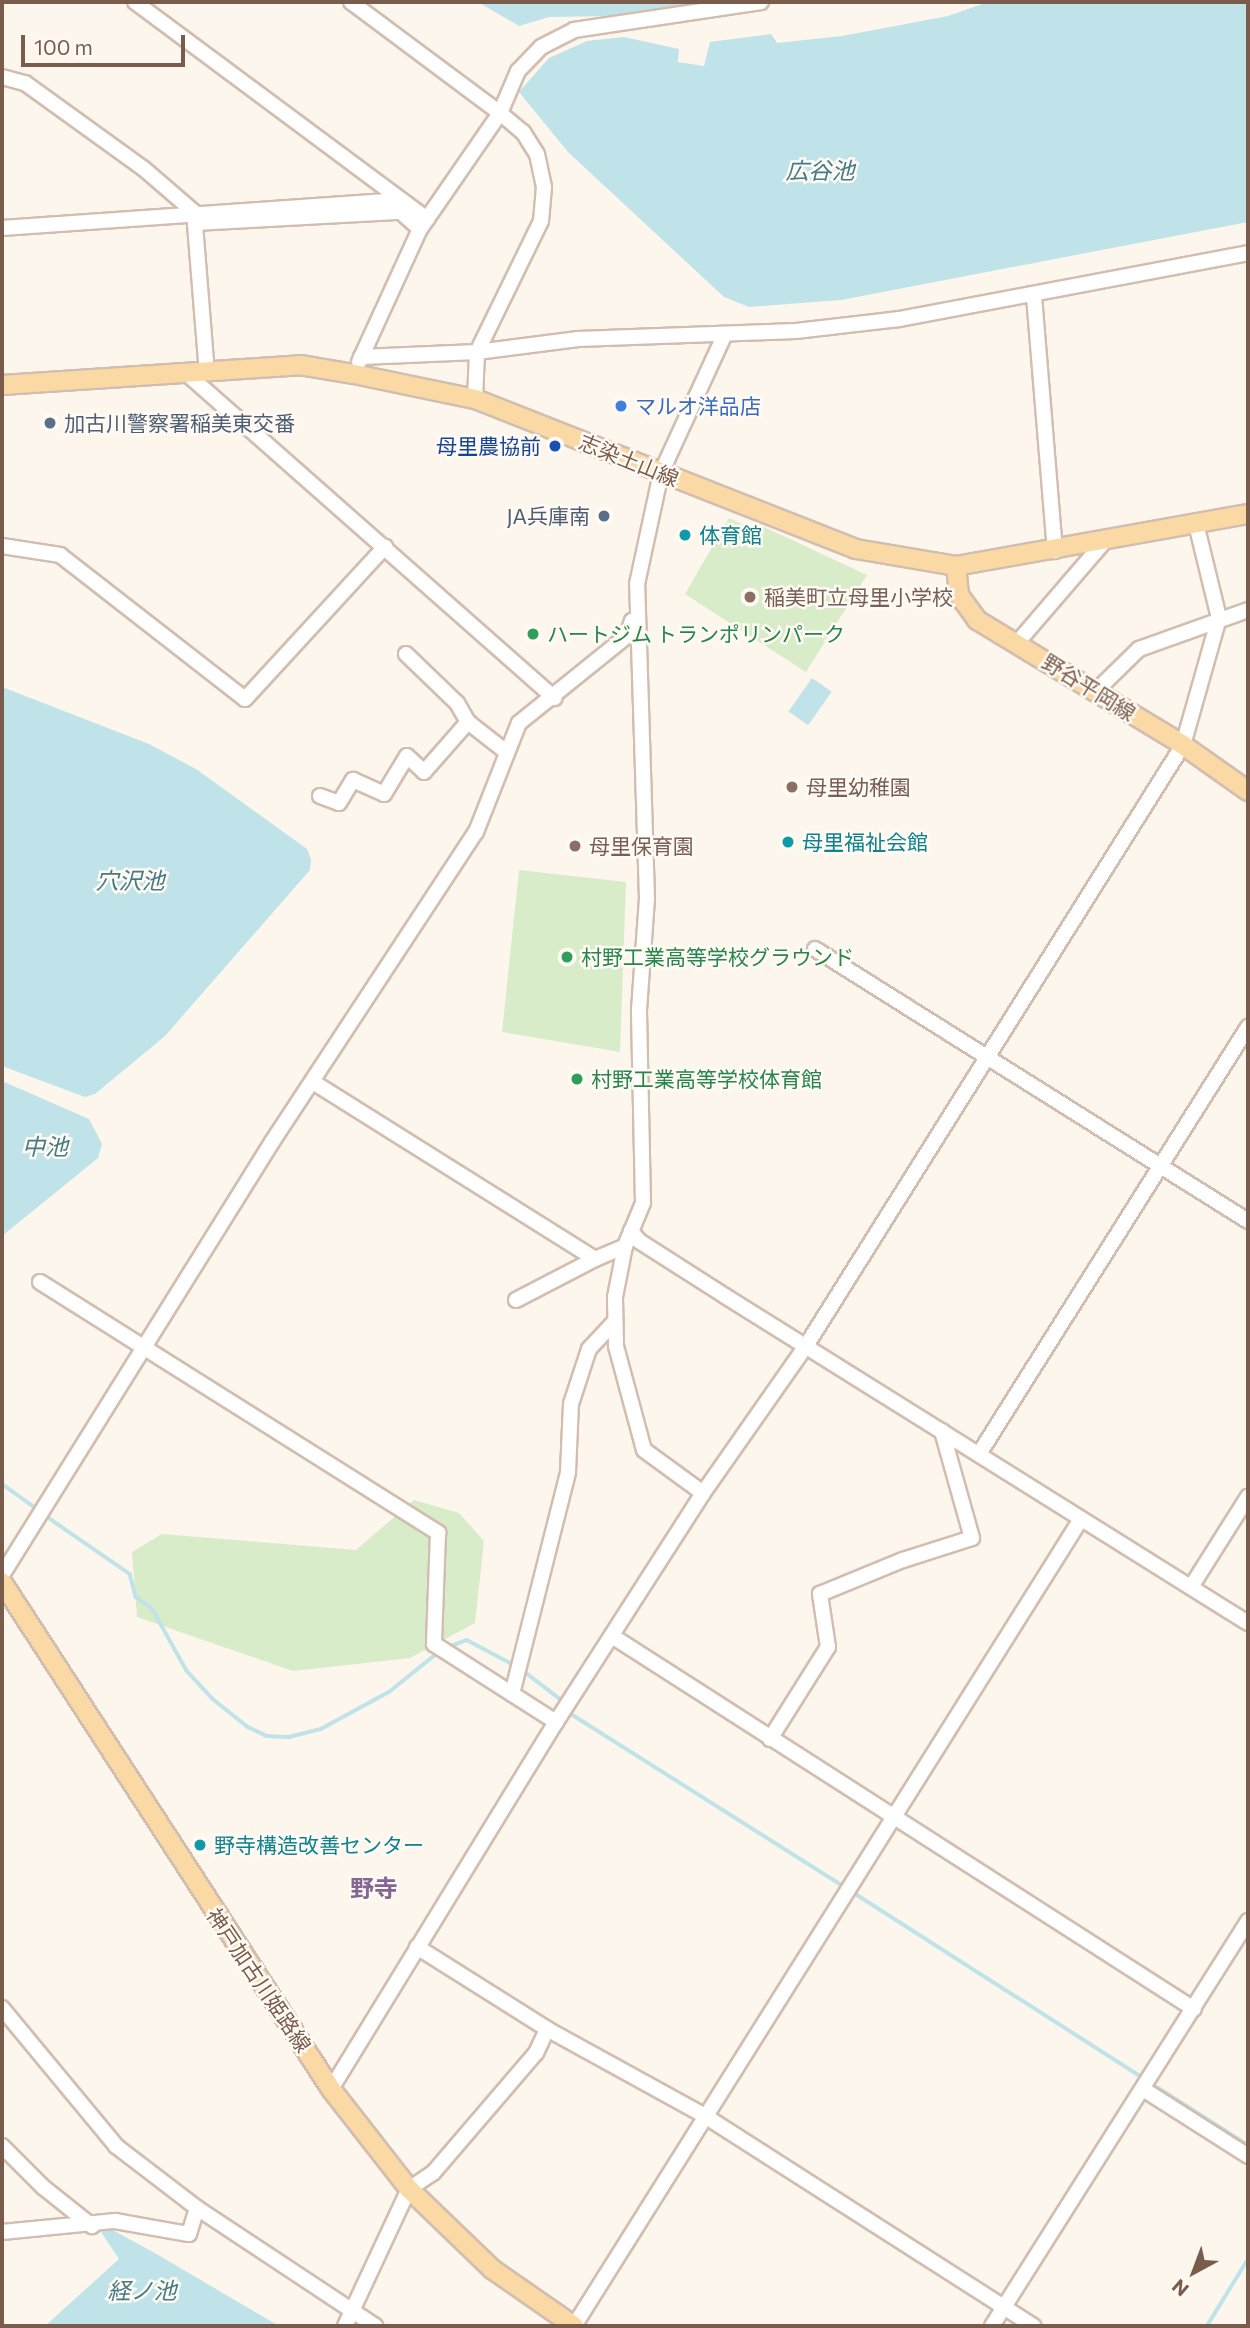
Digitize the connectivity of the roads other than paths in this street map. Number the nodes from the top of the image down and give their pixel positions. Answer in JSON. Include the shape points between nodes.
{"nodes":[{"id":1,"x":135,"y":2,"type":"edge"},
{"id":2,"x":351,"y":2,"type":"edge"},
{"id":3,"x":761,"y":2,"type":"edge"},
{"id":4,"x":717,"y":6,"type":"edge"},
{"id":5,"x":2,"y":77,"type":"edge"},
{"id":6,"x":500,"y":113,"type":"junction"},
{"id":7,"x":401,"y":200,"type":"junction"},
{"id":8,"x":194,"y":217,"type":"junction"},
{"id":9,"x":423,"y":224,"type":"junction"},
{"id":10,"x":2,"y":228,"type":"edge"},
{"id":11,"x":1248,"y":253,"type":"edge"},
{"id":12,"x":1034,"y":296,"type":"junction"},
{"id":13,"x":725,"y":334,"type":"junction"},
{"id":14,"x":477,"y":352,"type":"junction"},
{"id":15,"x":358,"y":365,"type":"junction"},
{"id":16,"x":207,"y":372,"type":"junction"},
{"id":17,"x":187,"y":374,"type":"junction"},
{"id":18,"x":2,"y":385,"type":"edge"},
{"id":19,"x":475,"y":398,"type":"junction"},
{"id":20,"x":661,"y":473,"type":"junction"},
{"id":21,"x":1248,"y":514,"type":"edge"},
{"id":22,"x":1196,"y":523,"type":"junction"},
{"id":23,"x":1103,"y":543,"type":"junction"},
{"id":24,"x":2,"y":546,"type":"edge"},
{"id":25,"x":385,"y":547,"type":"junction"},
{"id":26,"x":1055,"y":551,"type":"junction"},
{"id":27,"x":956,"y":566,"type":"junction"},
{"id":28,"x":635,"y":610,"type":"junction"},
{"id":29,"x":1248,"y":610,"type":"edge"},
{"id":30,"x":1219,"y":618,"type":"junction"},
{"id":31,"x":1017,"y":643,"type":"junction"},
{"id":32,"x":406,"y":654,"type":"dead end"},
{"id":33,"x":1096,"y":691,"type":"junction"},
{"id":34,"x":554,"y":698,"type":"junction"},
{"id":35,"x":468,"y":722,"type":"junction"},
{"id":36,"x":1183,"y":746,"type":"junction"},
{"id":37,"x":505,"y":751,"type":"junction"},
{"id":38,"x":1248,"y":790,"type":"edge"},
{"id":39,"x":320,"y":796,"type":"dead end"},
{"id":40,"x":815,"y":949,"type":"dead end"},
{"id":41,"x":1248,"y":1027,"type":"edge"},
{"id":42,"x":988,"y":1057,"type":"junction"},
{"id":43,"x":313,"y":1082,"type":"junction"},
{"id":44,"x":1160,"y":1166,"type":"junction"},
{"id":45,"x":1248,"y":1221,"type":"edge"},
{"id":46,"x":631,"y":1231,"type":"junction"},
{"id":47,"x":625,"y":1246,"type":"junction"},
{"id":48,"x":595,"y":1259,"type":"junction"},
{"id":49,"x":40,"y":1282,"type":"dead end"},
{"id":50,"x":516,"y":1300,"type":"dead end"},
{"id":51,"x":615,"y":1321,"type":"junction"},
{"id":52,"x":144,"y":1346,"type":"junction"},
{"id":53,"x":806,"y":1346,"type":"junction"},
{"id":54,"x":942,"y":1431,"type":"junction"},
{"id":55,"x":979,"y":1454,"type":"junction"},
{"id":56,"x":703,"y":1493,"type":"junction"},
{"id":57,"x":1248,"y":1497,"type":"edge"},
{"id":58,"x":1081,"y":1519,"type":"junction"},
{"id":59,"x":2,"y":1575,"type":"edge"},
{"id":60,"x":2,"y":1582,"type":"edge"},
{"id":61,"x":1191,"y":1587,"type":"junction"},
{"id":62,"x":1248,"y":1623,"type":"edge"},
{"id":63,"x":612,"y":1636,"type":"junction"},
{"id":64,"x":512,"y":1694,"type":"junction"},
{"id":65,"x":556,"y":1722,"type":"junction"},
{"id":66,"x":770,"y":1740,"type":"junction"},
{"id":67,"x":892,"y":1819,"type":"junction"},
{"id":68,"x":1248,"y":1921,"type":"edge"},
{"id":69,"x":417,"y":1947,"type":"junction"},
{"id":70,"x":2,"y":2008,"type":"edge"},
{"id":71,"x":1194,"y":2009,"type":"junction"},
{"id":72,"x":548,"y":2029,"type":"junction"},
{"id":73,"x":1143,"y":2088,"type":"junction"},
{"id":74,"x":331,"y":2089,"type":"junction"},
{"id":75,"x":705,"y":2116,"type":"junction"},
{"id":76,"x":2,"y":2146,"type":"edge"},
{"id":77,"x":1248,"y":2156,"type":"edge"},
{"id":78,"x":409,"y":2189,"type":"junction"},
{"id":79,"x":197,"y":2208,"type":"junction"},
{"id":80,"x":92,"y":2225,"type":"junction"},
{"id":81,"x":2,"y":2232,"type":"edge"},
{"id":82,"x":1004,"y":2306,"type":"junction"},
{"id":83,"x":354,"y":2312,"type":"junction"},
{"id":84,"x":345,"y":2326,"type":"edge"},
{"id":85,"x":375,"y":2326,"type":"edge"},
{"id":86,"x":574,"y":2326,"type":"edge"},
{"id":87,"x":992,"y":2326,"type":"edge"},
{"id":88,"x":1034,"y":2326,"type":"edge"}],
"edges":[{"from":1,"to":7,"type":"street"},
{"from":2,"to":6,"type":"street"},
{"from":3,"to":4,"type":"street"},
{"from":4,"to":6,"type":"street","via":[[554,37],[518,71]]},
{"from":5,"to":8,"type":"street","via":[[25,83],[142,168]]},
{"from":6,"to":9,"type":"street"},
{"from":6,"to":14,"type":"street","via":[[523,132],[537,154],[544,187],[541,221]]},
{"from":7,"to":8,"type":"street"},
{"from":7,"to":9,"type":"street"},
{"from":8,"to":9,"type":"street","via":[[401,212]]},
{"from":8,"to":10,"type":"street"},
{"from":8,"to":16,"type":"street"},
{"from":9,"to":15,"type":"street"},
{"from":11,"to":12,"type":"street"},
{"from":12,"to":13,"type":"street","via":[[900,319]]},
{"from":12,"to":26,"type":"street"},
{"from":13,"to":14,"type":"street","via":[[578,339]]},
{"from":13,"to":20,"type":"street"},
{"from":14,"to":15,"type":"street"},
{"from":14,"to":19,"type":"street"},
{"from":15,"to":16,"type":"main road","name":"志染土山線"},
{"from":15,"to":19,"type":"main road","name":"志染土山線"},
{"from":16,"to":17,"type":"main road","name":"志染土山線"},
{"from":17,"to":18,"type":"main road","name":"志染土山線"},
{"from":17,"to":25,"type":"street"},
{"from":19,"to":20,"type":"main road","name":"志染土山線"},
{"from":20,"to":27,"type":"main road","name":"志染土山線","via":[[856,549]]},
{"from":20,"to":28,"type":"street"},
{"from":21,"to":22,"type":"main road","name":"志染土山線"},
{"from":22,"to":23,"type":"main road","name":"志染土山線"},
{"from":22,"to":30,"type":"street"},
{"from":23,"to":26,"type":"main road","name":"志染土山線"},
{"from":23,"to":31,"type":"street"},
{"from":24,"to":25,"type":"street","via":[[60,555],[245,699]]},
{"from":25,"to":34,"type":"street"},
{"from":26,"to":27,"type":"main road","name":"志染土山線"},
{"from":27,"to":31,"type":"main road","name":"野谷平岡線","via":[[959,596],[967,609]]},
{"from":28,"to":34,"type":"street","via":[[627,636]]},
{"from":28,"to":46,"type":"street","via":[[647,898],[639,1010],[643,1203]]},
{"from":29,"to":30,"type":"street"},
{"from":30,"to":33,"type":"street","via":[[1139,649]]},
{"from":30,"to":36,"type":"street"},
{"from":31,"to":33,"type":"main road","name":"野谷平岡線"},
{"from":32,"to":35,"type":"street","via":[[457,703]]},
{"from":33,"to":36,"type":"main road","name":"野谷平岡線"},
{"from":34,"to":37,"type":"street","via":[[519,723]]},
{"from":35,"to":37,"type":"street"},
{"from":35,"to":39,"type":"street","via":[[424,772],[407,756],[384,793],[353,780],[339,803]]},
{"from":36,"to":38,"type":"main road","name":"野谷平岡線"},
{"from":36,"to":42,"type":"street"},
{"from":37,"to":43,"type":"street","via":[[476,832]]},
{"from":40,"to":42,"type":"street"},
{"from":41,"to":44,"type":"street"},
{"from":42,"to":44,"type":"street"},
{"from":42,"to":53,"type":"street"},
{"from":43,"to":48,"type":"street"},
{"from":43,"to":52,"type":"street"},
{"from":44,"to":45,"type":"street"},
{"from":44,"to":55,"type":"street"},
{"from":46,"to":47,"type":"street"},
{"from":46,"to":53,"type":"street","via":[[639,1241]]},
{"from":47,"to":48,"type":"street"},
{"from":47,"to":51,"type":"street"},
{"from":48,"to":50,"type":"street"},
{"from":49,"to":52,"type":"street"},
{"from":51,"to":56,"type":"street","via":[[616,1346],[644,1450]]},
{"from":51,"to":64,"type":"street","via":[[589,1349],[572,1405],[568,1472]]},
{"from":52,"to":59,"type":"street"},
{"from":52,"to":64,"type":"street","via":[[438,1532],[433,1644]]},
{"from":53,"to":54,"type":"street"},
{"from":53,"to":56,"type":"street"},
{"from":54,"to":55,"type":"street"},
{"from":54,"to":66,"type":"street","via":[[972,1538],[820,1594],[828,1647]]},
{"from":55,"to":58,"type":"street"},
{"from":56,"to":63,"type":"street"},
{"from":57,"to":61,"type":"street"},
{"from":58,"to":61,"type":"street"},
{"from":58,"to":67,"type":"street"},
{"from":60,"to":74,"type":"main road","name":"神戸加古川姫路線"},
{"from":61,"to":62,"type":"street"},
{"from":63,"to":65,"type":"street"},
{"from":63,"to":66,"type":"street"},
{"from":64,"to":65,"type":"street"},
{"from":65,"to":69,"type":"street"},
{"from":66,"to":67,"type":"street"},
{"from":67,"to":71,"type":"street"},
{"from":67,"to":75,"type":"street"},
{"from":68,"to":71,"type":"street"},
{"from":69,"to":72,"type":"street"},
{"from":69,"to":74,"type":"street"},
{"from":70,"to":79,"type":"street","via":[[116,2146]]},
{"from":71,"to":73,"type":"street"},
{"from":72,"to":75,"type":"street"},
{"from":72,"to":78,"type":"street","via":[[536,2053],[433,2173]]},
{"from":73,"to":77,"type":"street"},
{"from":73,"to":82,"type":"street"},
{"from":74,"to":78,"type":"main road","name":"神戸加古川姫路線"},
{"from":75,"to":82,"type":"street"},
{"from":75,"to":86,"type":"street"},
{"from":76,"to":80,"type":"street","via":[[43,2188]]},
{"from":78,"to":83,"type":"street"},
{"from":78,"to":86,"type":"main road","name":"神戸加古川姫路線","via":[[492,2269]]},
{"from":79,"to":80,"type":"street","via":[[188,2234],[115,2221]]},
{"from":79,"to":83,"type":"street"},
{"from":80,"to":81,"type":"street"},
{"from":82,"to":87,"type":"street"},
{"from":82,"to":88,"type":"street"},
{"from":83,"to":84,"type":"street"},
{"from":83,"to":85,"type":"street"}]}
